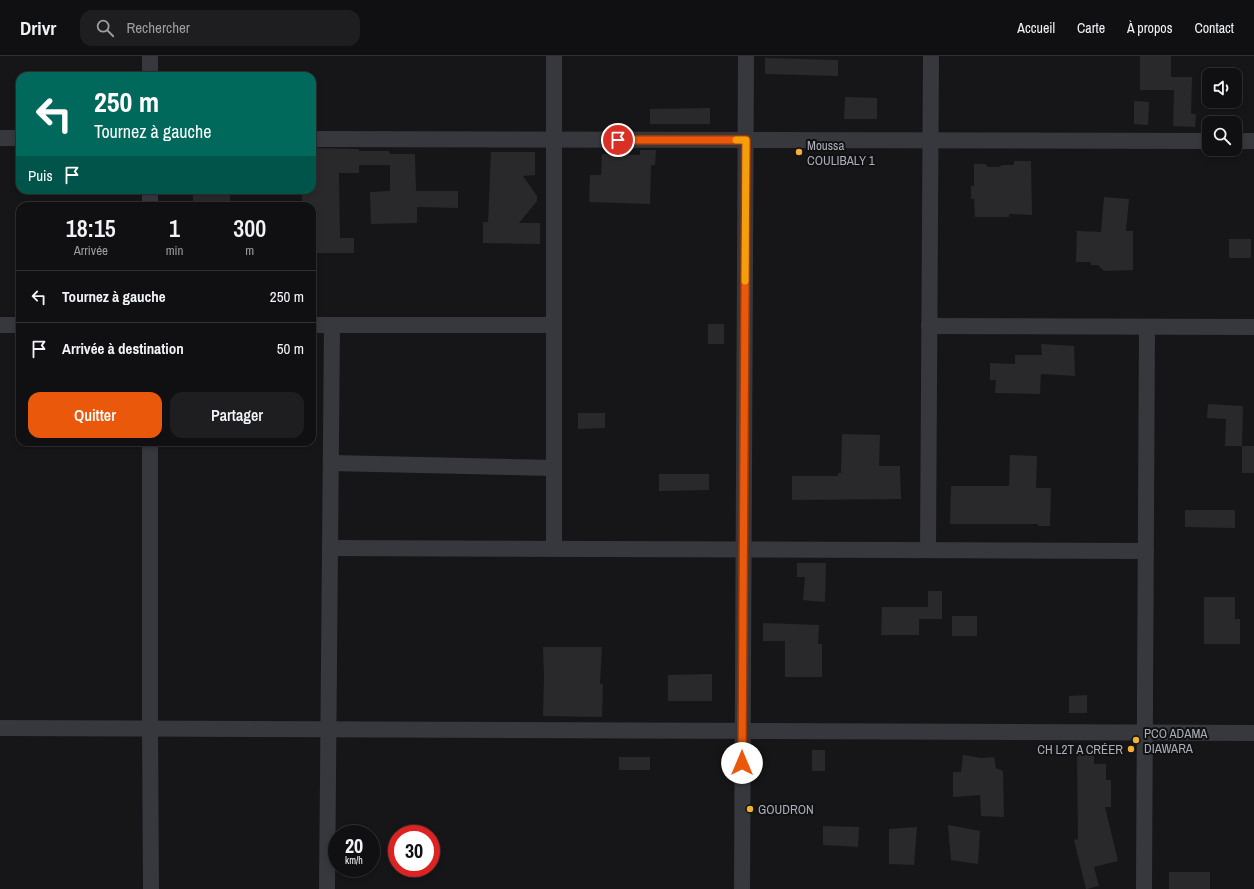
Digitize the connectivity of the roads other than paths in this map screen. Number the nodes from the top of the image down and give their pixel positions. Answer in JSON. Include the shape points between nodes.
{"nodes":[{"id":1,"x":150,"y":56,"type":"edge"},
{"id":2,"x":554,"y":56,"type":"edge"},
{"id":3,"x":746,"y":56,"type":"edge"},
{"id":4,"x":931,"y":56,"type":"edge"},
{"id":5,"x":150,"y":72,"type":"edge"},
{"id":6,"x":0,"y":138,"type":"edge"},
{"id":7,"x":16,"y":138,"type":"edge"},
{"id":8,"x":316,"y":139,"type":"edge"},
{"id":9,"x":554,"y":140,"type":"junction"},
{"id":10,"x":746,"y":140,"type":"junction"},
{"id":11,"x":930,"y":140,"type":"junction"},
{"id":12,"x":1202,"y":141,"type":"edge"},
{"id":13,"x":1242,"y":141,"type":"edge"},
{"id":14,"x":1254,"y":141,"type":"edge"},
{"id":15,"x":0,"y":325,"type":"edge"},
{"id":16,"x":16,"y":325,"type":"edge"},
{"id":17,"x":316,"y":325,"type":"edge"},
{"id":18,"x":332,"y":325,"type":"junction"},
{"id":19,"x":554,"y":325,"type":"junction"},
{"id":20,"x":929,"y":326,"type":"junction"},
{"id":21,"x":1147,"y":327,"type":"junction"},
{"id":22,"x":1254,"y":327,"type":"edge"},
{"id":23,"x":150,"y":446,"type":"edge"},
{"id":24,"x":331,"y":463,"type":"junction"},
{"id":25,"x":554,"y":468,"type":"junction"},
{"id":26,"x":330,"y":548,"type":"junction"},
{"id":27,"x":554,"y":549,"type":"junction"},
{"id":28,"x":744,"y":549,"type":"junction"},
{"id":29,"x":928,"y":550,"type":"junction"},
{"id":30,"x":1146,"y":551,"type":"junction"},
{"id":31,"x":0,"y":728,"type":"edge"},
{"id":32,"x":150,"y":729,"type":"junction"},
{"id":33,"x":328,"y":730,"type":"junction"},
{"id":34,"x":742,"y":731,"type":"junction"},
{"id":35,"x":1145,"y":733,"type":"junction"},
{"id":36,"x":1254,"y":733,"type":"edge"},
{"id":37,"x":151,"y":889,"type":"edge"},
{"id":38,"x":327,"y":889,"type":"edge"},
{"id":39,"x":742,"y":889,"type":"edge"},
{"id":40,"x":1144,"y":889,"type":"edge"}],
"edges":[{"from":1,"to":5,"type":"street"},
{"from":2,"to":9,"type":"street"},
{"from":3,"to":10,"type":"street"},
{"from":4,"to":11,"type":"street"},
{"from":6,"to":7,"type":"street"},
{"from":8,"to":9,"type":"street"},
{"from":9,"to":10,"type":"street"},
{"from":9,"to":19,"type":"street"},
{"from":10,"to":11,"type":"street"},
{"from":10,"to":28,"type":"street"},
{"from":11,"to":12,"type":"street"},
{"from":11,"to":20,"type":"street"},
{"from":13,"to":14,"type":"street"},
{"from":15,"to":16,"type":"street"},
{"from":17,"to":18,"type":"street"},
{"from":18,"to":19,"type":"street"},
{"from":18,"to":24,"type":"street"},
{"from":19,"to":25,"type":"street"},
{"from":20,"to":21,"type":"street"},
{"from":20,"to":29,"type":"street"},
{"from":21,"to":22,"type":"street"},
{"from":21,"to":30,"type":"street"},
{"from":23,"to":32,"type":"street"},
{"from":24,"to":25,"type":"street"},
{"from":24,"to":26,"type":"street"},
{"from":25,"to":27,"type":"street"},
{"from":26,"to":27,"type":"street"},
{"from":26,"to":33,"type":"street"},
{"from":27,"to":28,"type":"street"},
{"from":28,"to":29,"type":"street"},
{"from":28,"to":34,"type":"street"},
{"from":29,"to":30,"type":"street"},
{"from":30,"to":35,"type":"street"},
{"from":31,"to":32,"type":"street"},
{"from":32,"to":33,"type":"street"},
{"from":32,"to":37,"type":"street"},
{"from":33,"to":34,"type":"street"},
{"from":33,"to":38,"type":"street"},
{"from":34,"to":35,"type":"street"},
{"from":34,"to":39,"type":"street"},
{"from":35,"to":36,"type":"street"},
{"from":35,"to":40,"type":"street"}]}
